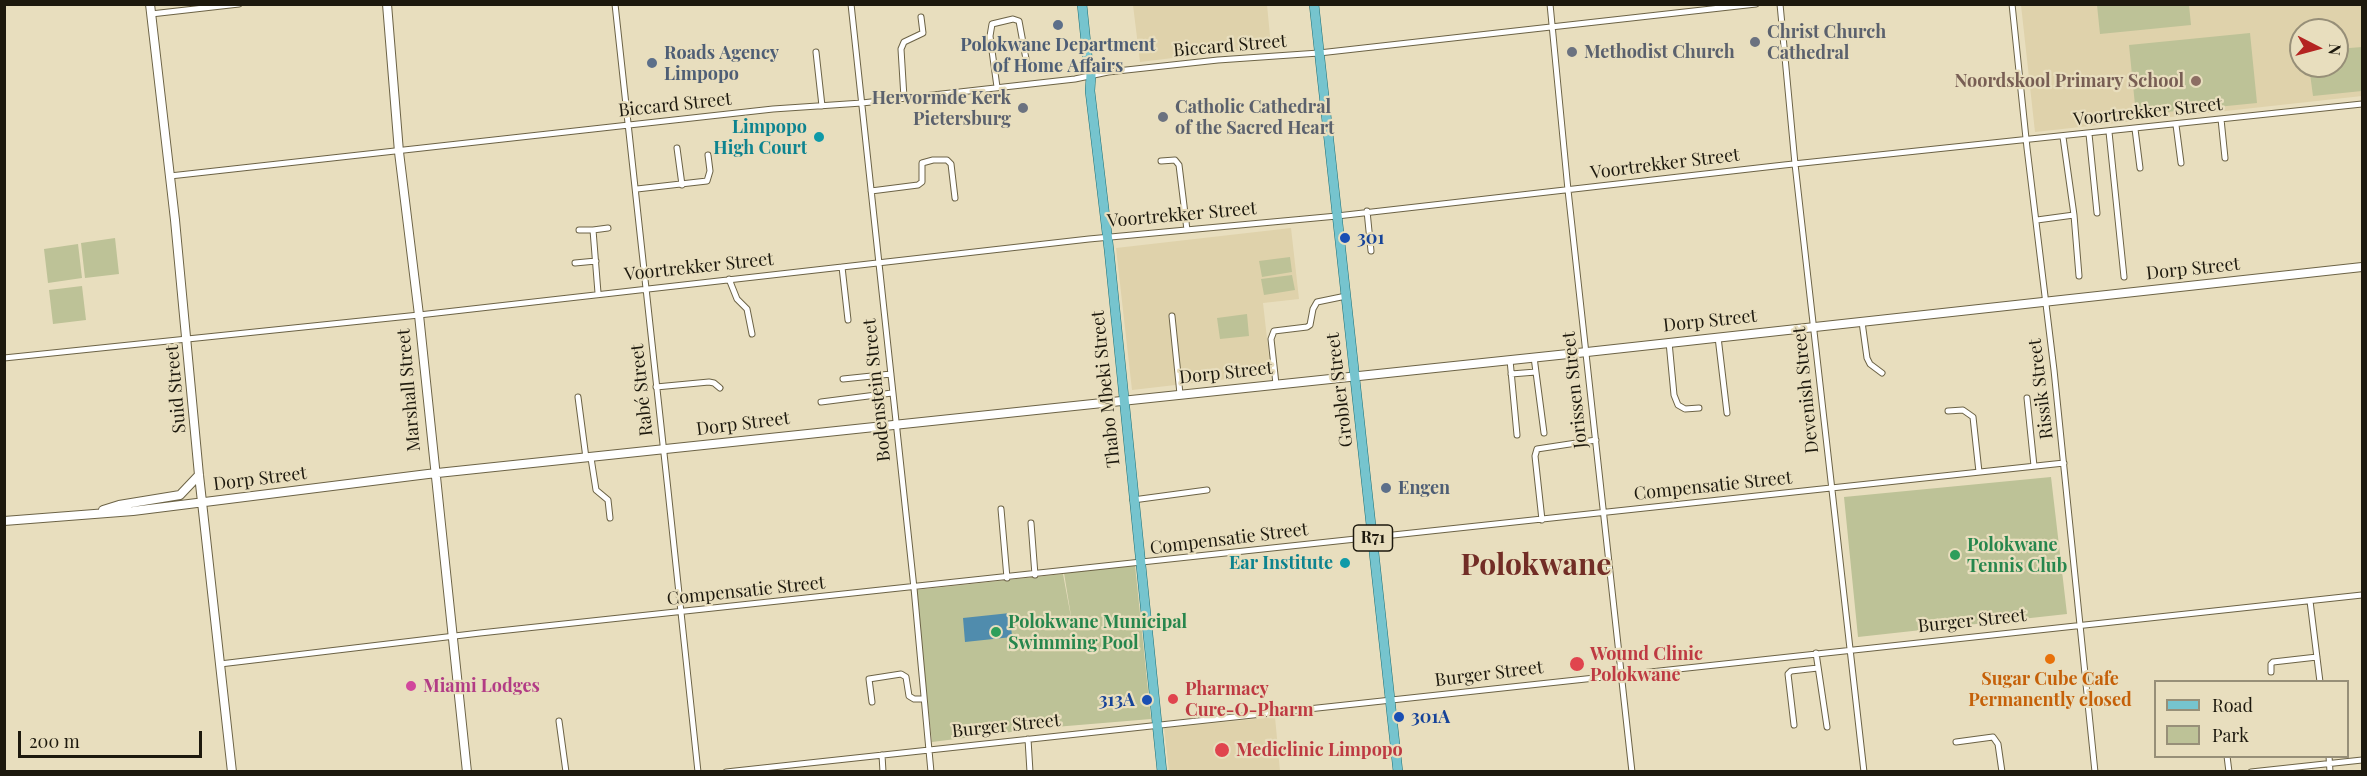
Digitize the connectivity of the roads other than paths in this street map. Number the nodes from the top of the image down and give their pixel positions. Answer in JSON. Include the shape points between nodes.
{"nodes":[{"id":1,"x":239,"y":4,"type":"edge"},
{"id":2,"x":387,"y":4,"type":"edge"},
{"id":3,"x":615,"y":4,"type":"edge"},
{"id":4,"x":851,"y":4,"type":"edge"},
{"id":5,"x":1082,"y":4,"type":"edge"},
{"id":6,"x":1314,"y":4,"type":"edge"},
{"id":7,"x":1550,"y":4,"type":"edge"},
{"id":8,"x":1756,"y":4,"type":"edge"},
{"id":9,"x":1780,"y":4,"type":"edge"},
{"id":10,"x":2012,"y":4,"type":"edge"},
{"id":11,"x":151,"y":9,"type":"edge"},
{"id":12,"x":921,"y":17,"type":"dead end"},
{"id":13,"x":1553,"y":28,"type":"junction"},
{"id":14,"x":816,"y":52,"type":"dead end"},
{"id":15,"x":1320,"y":53,"type":"junction"},
{"id":16,"x":1026,"y":59,"type":"dead end"},
{"id":17,"x":1091,"y":75,"type":"junction"},
{"id":18,"x":997,"y":87,"type":"junction"},
{"id":19,"x":904,"y":98,"type":"junction"},
{"id":20,"x":862,"y":103,"type":"junction"},
{"id":21,"x":2362,"y":104,"type":"edge"},
{"id":22,"x":822,"y":106,"type":"junction"},
{"id":23,"x":2221,"y":119,"type":"junction"},
{"id":24,"x":2176,"y":124,"type":"junction"},
{"id":25,"x":628,"y":125,"type":"junction"},
{"id":26,"x":2135,"y":129,"type":"junction"},
{"id":27,"x":2109,"y":132,"type":"junction"},
{"id":28,"x":2089,"y":134,"type":"junction"},
{"id":29,"x":2063,"y":137,"type":"junction"},
{"id":30,"x":2026,"y":140,"type":"junction"},
{"id":31,"x":677,"y":148,"type":"dead end"},
{"id":32,"x":399,"y":152,"type":"junction"},
{"id":33,"x":708,"y":155,"type":"dead end"},
{"id":34,"x":2225,"y":158,"type":"dead end"},
{"id":35,"x":1161,"y":161,"type":"dead end"},
{"id":36,"x":2181,"y":163,"type":"dead end"},
{"id":37,"x":1795,"y":164,"type":"junction"},
{"id":38,"x":2140,"y":168,"type":"dead end"},
{"id":39,"x":170,"y":177,"type":"junction"},
{"id":40,"x":682,"y":185,"type":"junction"},
{"id":41,"x":637,"y":189,"type":"junction"},
{"id":42,"x":1568,"y":190,"type":"junction"},
{"id":43,"x":870,"y":191,"type":"junction"},
{"id":44,"x":955,"y":198,"type":"dead end"},
{"id":45,"x":1367,"y":211,"type":"junction"},
{"id":46,"x":2097,"y":213,"type":"dead end"},
{"id":47,"x":2074,"y":215,"type":"junction"},
{"id":48,"x":1337,"y":216,"type":"junction"},
{"id":49,"x":2037,"y":220,"type":"junction"},
{"id":50,"x":608,"y":228,"type":"dead end"},
{"id":51,"x":593,"y":230,"type":"junction"},
{"id":52,"x":1186,"y":230,"type":"junction"},
{"id":53,"x":579,"y":231,"type":"dead end"},
{"id":54,"x":1107,"y":237,"type":"junction"},
{"id":55,"x":1371,"y":251,"type":"dead end"},
{"id":56,"x":596,"y":261,"type":"junction"},
{"id":57,"x":575,"y":263,"type":"dead end"},
{"id":58,"x":877,"y":264,"type":"junction"},
{"id":59,"x":842,"y":267,"type":"junction"},
{"id":60,"x":2362,"y":267,"type":"edge"},
{"id":61,"x":2079,"y":276,"type":"dead end"},
{"id":62,"x":2124,"y":277,"type":"dead end"},
{"id":63,"x":729,"y":279,"type":"junction"},
{"id":64,"x":646,"y":288,"type":"junction"},
{"id":65,"x":598,"y":293,"type":"junction"},
{"id":66,"x":1346,"y":296,"type":"junction"},
{"id":67,"x":2046,"y":303,"type":"junction"},
{"id":68,"x":419,"y":315,"type":"junction"},
{"id":69,"x":1172,"y":316,"type":"dead end"},
{"id":70,"x":848,"y":320,"type":"dead end"},
{"id":71,"x":1862,"y":322,"type":"junction"},
{"id":72,"x":1815,"y":327,"type":"junction"},
{"id":73,"x":752,"y":334,"type":"dead end"},
{"id":74,"x":1718,"y":337,"type":"junction"},
{"id":75,"x":188,"y":339,"type":"junction"},
{"id":76,"x":1669,"y":342,"type":"junction"},
{"id":77,"x":1587,"y":352,"type":"junction"},
{"id":78,"x":1534,"y":357,"type":"junction"},
{"id":79,"x":4,"y":358,"type":"edge"},
{"id":80,"x":1510,"y":360,"type":"junction"},
{"id":81,"x":1536,"y":372,"type":"junction"},
{"id":82,"x":1882,"y":373,"type":"dead end"},
{"id":83,"x":891,"y":374,"type":"junction"},
{"id":84,"x":1511,"y":374,"type":"junction"},
{"id":85,"x":1355,"y":376,"type":"junction"},
{"id":86,"x":843,"y":379,"type":"dead end"},
{"id":87,"x":1276,"y":384,"type":"junction"},
{"id":88,"x":656,"y":387,"type":"junction"},
{"id":89,"x":720,"y":388,"type":"dead end"},
{"id":90,"x":892,"y":393,"type":"junction"},
{"id":91,"x":1180,"y":394,"type":"junction"},
{"id":92,"x":578,"y":397,"type":"dead end"},
{"id":93,"x":2027,"y":398,"type":"dead end"},
{"id":94,"x":1123,"y":401,"type":"junction"},
{"id":95,"x":821,"y":402,"type":"dead end"},
{"id":96,"x":1699,"y":408,"type":"dead end"},
{"id":97,"x":1948,"y":411,"type":"dead end"},
{"id":98,"x":1727,"y":413,"type":"dead end"},
{"id":99,"x":895,"y":423,"type":"junction"},
{"id":100,"x":1544,"y":434,"type":"dead end"},
{"id":101,"x":1517,"y":435,"type":"dead end"},
{"id":102,"x":1596,"y":440,"type":"junction"},
{"id":103,"x":663,"y":450,"type":"junction"},
{"id":104,"x":588,"y":458,"type":"junction"},
{"id":105,"x":2064,"y":463,"type":"junction"},
{"id":106,"x":2034,"y":466,"type":"junction"},
{"id":107,"x":1979,"y":472,"type":"junction"},
{"id":108,"x":434,"y":474,"type":"junction"},
{"id":109,"x":200,"y":475,"type":"junction"},
{"id":110,"x":1832,"y":488,"type":"junction"},
{"id":111,"x":1207,"y":490,"type":"dead end"},
{"id":112,"x":1133,"y":500,"type":"junction"},
{"id":113,"x":203,"y":502,"type":"junction"},
{"id":114,"x":1001,"y":508,"type":"dead end"},
{"id":115,"x":94,"y":513,"type":"junction"},
{"id":116,"x":1604,"y":513,"type":"junction"},
{"id":117,"x":610,"y":518,"type":"dead end"},
{"id":118,"x":1542,"y":520,"type":"junction"},
{"id":119,"x":4,"y":522,"type":"edge"},
{"id":120,"x":1031,"y":523,"type":"dead end"},
{"id":121,"x":1373,"y":537,"type":"junction"},
{"id":122,"x":1140,"y":564,"type":"junction"},
{"id":123,"x":1035,"y":575,"type":"junction"},
{"id":124,"x":1007,"y":578,"type":"junction"},
{"id":125,"x":914,"y":588,"type":"junction"},
{"id":126,"x":2362,"y":595,"type":"edge"},
{"id":127,"x":2310,"y":601,"type":"junction"},
{"id":128,"x":681,"y":613,"type":"junction"},
{"id":129,"x":2080,"y":624,"type":"junction"},
{"id":130,"x":452,"y":637,"type":"junction"},
{"id":131,"x":1850,"y":649,"type":"junction"},
{"id":132,"x":1816,"y":653,"type":"junction"},
{"id":133,"x":2317,"y":657,"type":"junction"},
{"id":134,"x":220,"y":664,"type":"junction"},
{"id":135,"x":1818,"y":668,"type":"junction"},
{"id":136,"x":2271,"y":672,"type":"dead end"},
{"id":137,"x":1621,"y":674,"type":"junction"},
{"id":138,"x":2320,"y":680,"type":"edge"},
{"id":139,"x":924,"y":699,"type":"junction"},
{"id":140,"x":1390,"y":700,"type":"junction"},
{"id":141,"x":872,"y":702,"type":"dead end"},
{"id":142,"x":559,"y":721,"type":"dead end"},
{"id":143,"x":1794,"y":725,"type":"dead end"},
{"id":144,"x":1157,"y":726,"type":"junction"},
{"id":145,"x":1827,"y":727,"type":"dead end"},
{"id":146,"x":1028,"y":739,"type":"junction"},
{"id":147,"x":1956,"y":742,"type":"dead end"},
{"id":148,"x":929,"y":749,"type":"junction"},
{"id":149,"x":882,"y":755,"type":"junction"},
{"id":150,"x":2329,"y":758,"type":"edge"},
{"id":151,"x":2362,"y":760,"type":"edge"},
{"id":152,"x":2330,"y":764,"type":"junction"},
{"id":153,"x":232,"y":771,"type":"edge"},
{"id":154,"x":467,"y":771,"type":"edge"},
{"id":155,"x":566,"y":771,"type":"edge"},
{"id":156,"x":698,"y":771,"type":"edge"},
{"id":157,"x":726,"y":771,"type":"edge"},
{"id":158,"x":883,"y":771,"type":"edge"},
{"id":159,"x":931,"y":771,"type":"edge"},
{"id":160,"x":1030,"y":771,"type":"edge"},
{"id":161,"x":1162,"y":771,"type":"edge"},
{"id":162,"x":1398,"y":771,"type":"edge"},
{"id":163,"x":1632,"y":771,"type":"edge"},
{"id":164,"x":1864,"y":771,"type":"edge"},
{"id":165,"x":2002,"y":771,"type":"edge"},
{"id":166,"x":2095,"y":771,"type":"edge"},
{"id":167,"x":2251,"y":771,"type":"edge"},
{"id":168,"x":2330,"y":771,"type":"edge"}],
"edges":[{"from":1,"to":11,"type":"street"},
{"from":2,"to":32,"type":"street","name":"Marshall Street"},
{"from":3,"to":25,"type":"street","name":"Rabé Street"},
{"from":4,"to":20,"type":"street","name":"Bodenstein Street"},
{"from":5,"to":17,"type":"main road","name":"Thabo Mbeki Street"},
{"from":6,"to":15,"type":"main road","name":"Grobler Street","number":"R71"},
{"from":7,"to":13,"type":"street","name":"Jorissen Street"},
{"from":8,"to":13,"type":"street","name":"Biccard Street"},
{"from":9,"to":37,"type":"street","name":"Devenish Street"},
{"from":10,"to":30,"type":"street","name":"Rissik Street"},
{"from":11,"to":39,"type":"street","name":"Suid Street"},
{"from":12,"to":19,"type":"street","via":[[922,33],[904,42],[901,49]]},
{"from":13,"to":15,"type":"street","name":"Biccard Street"},
{"from":13,"to":42,"type":"street","name":"Jorissen Street"},
{"from":14,"to":22,"type":"street"},
{"from":15,"to":17,"type":"street","name":"Biccard Street"},
{"from":15,"to":48,"type":"main road","name":"Grobler Street","number":"R71"},
{"from":16,"to":18,"type":"street","via":[[1019,21],[1013,18],[992,24]]},
{"from":17,"to":18,"type":"street","name":"Biccard Street"},
{"from":17,"to":54,"type":"main road","name":"Thabo Mbeki Street"},
{"from":18,"to":19,"type":"street","name":"Biccard Street"},
{"from":19,"to":20,"type":"street","name":"Biccard Street"},
{"from":20,"to":22,"type":"street","name":"Biccard Street"},
{"from":20,"to":43,"type":"street","name":"Bodenstein Street"},
{"from":21,"to":23,"type":"street","name":"Voortrekker Street"},
{"from":22,"to":25,"type":"street","name":"Biccard Street"},
{"from":23,"to":24,"type":"street","name":"Voortrekker Street"},
{"from":23,"to":34,"type":"street"},
{"from":24,"to":26,"type":"street","name":"Voortrekker Street"},
{"from":24,"to":36,"type":"street"},
{"from":25,"to":32,"type":"street","name":"Biccard Street"},
{"from":25,"to":41,"type":"street","name":"Rabé Street"},
{"from":26,"to":27,"type":"street","name":"Voortrekker Street"},
{"from":26,"to":38,"type":"street"},
{"from":27,"to":28,"type":"street","name":"Voortrekker Street"},
{"from":27,"to":62,"type":"street"},
{"from":28,"to":29,"type":"street","name":"Voortrekker Street"},
{"from":28,"to":46,"type":"street"},
{"from":29,"to":30,"type":"street","name":"Voortrekker Street"},
{"from":29,"to":47,"type":"street"},
{"from":30,"to":37,"type":"street","name":"Voortrekker Street"},
{"from":30,"to":49,"type":"street","name":"Rissik Street"},
{"from":31,"to":40,"type":"street"},
{"from":32,"to":39,"type":"street","name":"Biccard Street"},
{"from":32,"to":68,"type":"street","name":"Marshall Street"},
{"from":33,"to":40,"type":"street","via":[[707,181]]},
{"from":35,"to":52,"type":"street","via":[[1175,160],[1179,165]]},
{"from":37,"to":42,"type":"street","name":"Voortrekker Street"},
{"from":37,"to":72,"type":"street","name":"Devenish Street"},
{"from":39,"to":75,"type":"street","name":"Suid Street"},
{"from":40,"to":41,"type":"street"},
{"from":41,"to":64,"type":"street","name":"Rabé Street"},
{"from":42,"to":45,"type":"street","name":"Voortrekker Street"},
{"from":42,"to":77,"type":"street","name":"Jorissen Street"},
{"from":43,"to":44,"type":"street","via":[[918,185],[922,182],[923,162],[946,160],[951,164]]},
{"from":43,"to":58,"type":"street","name":"Bodenstein Street"},
{"from":45,"to":48,"type":"street","name":"Voortrekker Street"},
{"from":45,"to":55,"type":"street"},
{"from":47,"to":49,"type":"street"},
{"from":47,"to":61,"type":"street"},
{"from":48,"to":52,"type":"street","name":"Voortrekker Street"},
{"from":48,"to":66,"type":"main road","name":"Grobler Street","number":"R71"},
{"from":49,"to":67,"type":"street","name":"Rissik Street"},
{"from":50,"to":51,"type":"street"},
{"from":51,"to":53,"type":"street"},
{"from":51,"to":56,"type":"street"},
{"from":52,"to":54,"type":"street","name":"Voortrekker Street"},
{"from":54,"to":58,"type":"street","name":"Voortrekker Street"},
{"from":54,"to":94,"type":"main road","name":"Thabo Mbeki Street"},
{"from":56,"to":57,"type":"street"},
{"from":56,"to":65,"type":"street"},
{"from":58,"to":59,"type":"street","name":"Voortrekker Street"},
{"from":58,"to":83,"type":"street","name":"Bodenstein Street"},
{"from":59,"to":63,"type":"street","name":"Voortrekker Street"},
{"from":59,"to":70,"type":"street"},
{"from":60,"to":67,"type":"street","name":"Dorp Street"},
{"from":63,"to":64,"type":"street","name":"Voortrekker Street"},
{"from":63,"to":73,"type":"street","via":[[736,299],[747,309]]},
{"from":64,"to":65,"type":"street","name":"Voortrekker Street"},
{"from":64,"to":88,"type":"street","name":"Rabé Street"},
{"from":65,"to":68,"type":"street","name":"Voortrekker Street"},
{"from":66,"to":85,"type":"main road","name":"Grobler Street","number":"R71"},
{"from":66,"to":87,"type":"street","via":[[1317,302],[1307,327],[1274,331],[1271,339]]},
{"from":67,"to":71,"type":"street","name":"Dorp Street"},
{"from":67,"to":105,"type":"street","name":"Rissik Street"},
{"from":68,"to":75,"type":"street","name":"Voortrekker Street"},
{"from":68,"to":108,"type":"street","name":"Marshall Street"},
{"from":69,"to":91,"type":"street"},
{"from":71,"to":72,"type":"street","name":"Dorp Street"},
{"from":71,"to":82,"type":"street","via":[[1867,358]]},
{"from":72,"to":74,"type":"street","name":"Dorp Street"},
{"from":72,"to":110,"type":"street","name":"Devenish Street"},
{"from":74,"to":76,"type":"street","name":"Dorp Street"},
{"from":74,"to":98,"type":"street"},
{"from":75,"to":79,"type":"street","name":"Voortrekker Street"},
{"from":75,"to":109,"type":"street","name":"Suid Street"},
{"from":76,"to":77,"type":"street","name":"Dorp Street"},
{"from":76,"to":96,"type":"street","via":[[1676,401],[1681,408]]},
{"from":77,"to":78,"type":"street","name":"Dorp Street"},
{"from":77,"to":102,"type":"street","name":"Jorissen Street"},
{"from":78,"to":80,"type":"street","name":"Dorp Street"},
{"from":78,"to":81,"type":"street"},
{"from":80,"to":84,"type":"street"},
{"from":80,"to":85,"type":"street","name":"Dorp Street"},
{"from":81,"to":84,"type":"street"},
{"from":81,"to":100,"type":"street"},
{"from":83,"to":86,"type":"street"},
{"from":83,"to":90,"type":"street","name":"Bodenstein Street"},
{"from":84,"to":101,"type":"street"},
{"from":85,"to":87,"type":"street","name":"Dorp Street"},
{"from":85,"to":121,"type":"main road","name":"Grobler Street","number":"R71"},
{"from":87,"to":91,"type":"street","name":"Dorp Street"},
{"from":88,"to":89,"type":"street","via":[[709,382]]},
{"from":88,"to":103,"type":"street","name":"Rabé Street"},
{"from":90,"to":95,"type":"street"},
{"from":90,"to":99,"type":"street","name":"Bodenstein Street"},
{"from":91,"to":94,"type":"street","name":"Dorp Street"},
{"from":92,"to":104,"type":"street"},
{"from":93,"to":106,"type":"street"},
{"from":94,"to":99,"type":"street","name":"Dorp Street"},
{"from":94,"to":112,"type":"main road","name":"Thabo Mbeki Street"},
{"from":97,"to":107,"type":"street","via":[[1963,410],[1973,417]]},
{"from":99,"to":103,"type":"street","name":"Dorp Street"},
{"from":99,"to":125,"type":"street","name":"Bodenstein Street"},
{"from":102,"to":116,"type":"street","name":"Jorissen Street"},
{"from":102,"to":118,"type":"street","via":[[1537,449],[1534,456]]},
{"from":103,"to":104,"type":"street","name":"Dorp Street"},
{"from":103,"to":128,"type":"street","name":"Rabé Street"},
{"from":104,"to":108,"type":"street","name":"Dorp Street"},
{"from":104,"to":117,"type":"street","via":[[596,490],[608,500]]},
{"from":105,"to":106,"type":"street","name":"Compensatie Street"},
{"from":105,"to":129,"type":"street","name":"Rissik Street"},
{"from":106,"to":107,"type":"street","name":"Compensatie Street"},
{"from":107,"to":110,"type":"street","name":"Compensatie Street"},
{"from":108,"to":113,"type":"street","name":"Dorp Street"},
{"from":108,"to":130,"type":"street","name":"Marshall Street"},
{"from":109,"to":113,"type":"street","name":"Suid Street"},
{"from":109,"to":115,"type":"street","name":"Dorp Street","via":[[180,495]]},
{"from":110,"to":116,"type":"street","name":"Compensatie Street"},
{"from":110,"to":131,"type":"street","name":"Devenish Street"},
{"from":111,"to":112,"type":"street"},
{"from":112,"to":122,"type":"main road","name":"Thabo Mbeki Street"},
{"from":113,"to":115,"type":"street","name":"Dorp Street"},
{"from":113,"to":134,"type":"street","name":"Suid Street"},
{"from":114,"to":124,"type":"street"},
{"from":115,"to":119,"type":"street","name":"Dorp Street"},
{"from":116,"to":118,"type":"street","name":"Compensatie Street"},
{"from":116,"to":137,"type":"street","name":"Jorissen Street"},
{"from":118,"to":121,"type":"street","name":"Compensatie Street"},
{"from":120,"to":123,"type":"street"},
{"from":121,"to":122,"type":"street","name":"Compensatie Street"},
{"from":121,"to":140,"type":"main road","name":"Grobler Street","number":"R71"},
{"from":122,"to":123,"type":"street","name":"Compensatie Street"},
{"from":122,"to":144,"type":"main road","name":"Thabo Mbeki Street"},
{"from":123,"to":124,"type":"street","name":"Compensatie Street"},
{"from":124,"to":125,"type":"street","name":"Compensatie Street"},
{"from":125,"to":128,"type":"street","name":"Compensatie Street"},
{"from":125,"to":139,"type":"street","name":"Bodenstein Street"},
{"from":126,"to":127,"type":"street","name":"Burger Street"},
{"from":127,"to":129,"type":"street","name":"Burger Street"},
{"from":127,"to":133,"type":"street"},
{"from":128,"to":130,"type":"street","name":"Compensatie Street"},
{"from":128,"to":156,"type":"street","name":"Rabé Street"},
{"from":129,"to":131,"type":"street","name":"Burger Street"},
{"from":129,"to":166,"type":"street","name":"Rissik Street"},
{"from":130,"to":134,"type":"street","name":"Compensatie Street"},
{"from":130,"to":154,"type":"street","name":"Marshall Street"},
{"from":131,"to":132,"type":"street","name":"Burger Street"},
{"from":131,"to":164,"type":"street","name":"Devenish Street"},
{"from":132,"to":135,"type":"street"},
{"from":132,"to":137,"type":"street","name":"Burger Street"},
{"from":133,"to":136,"type":"street","via":[[2273,662]]},
{"from":133,"to":138,"type":"street"},
{"from":134,"to":153,"type":"street","name":"Suid Street"},
{"from":135,"to":143,"type":"street","via":[[1789,672]]},
{"from":135,"to":145,"type":"street"},
{"from":137,"to":140,"type":"street","name":"Burger Street"},
{"from":137,"to":163,"type":"street","name":"Jorissen Street"},
{"from":139,"to":141,"type":"street","via":[[909,696],[902,674],[869,679]]},
{"from":139,"to":148,"type":"street","name":"Bodenstein Street"},
{"from":140,"to":144,"type":"street","name":"Burger Street"},
{"from":140,"to":162,"type":"main road","name":"Grobler Street","number":"R71"},
{"from":142,"to":155,"type":"street"},
{"from":144,"to":146,"type":"street","name":"Burger Street"},
{"from":144,"to":161,"type":"main road","name":"Thabo Mbeki Street"},
{"from":146,"to":148,"type":"street","name":"Burger Street"},
{"from":146,"to":160,"type":"street"},
{"from":147,"to":165,"type":"street","via":[[1993,738],[1998,744]]},
{"from":148,"to":149,"type":"street","name":"Burger Street"},
{"from":148,"to":159,"type":"street","name":"Bodenstein Street"},
{"from":149,"to":157,"type":"street","name":"Burger Street"},
{"from":149,"to":158,"type":"street"},
{"from":150,"to":152,"type":"street"},
{"from":151,"to":152,"type":"street"},
{"from":152,"to":167,"type":"street"},
{"from":152,"to":168,"type":"street"}]}
